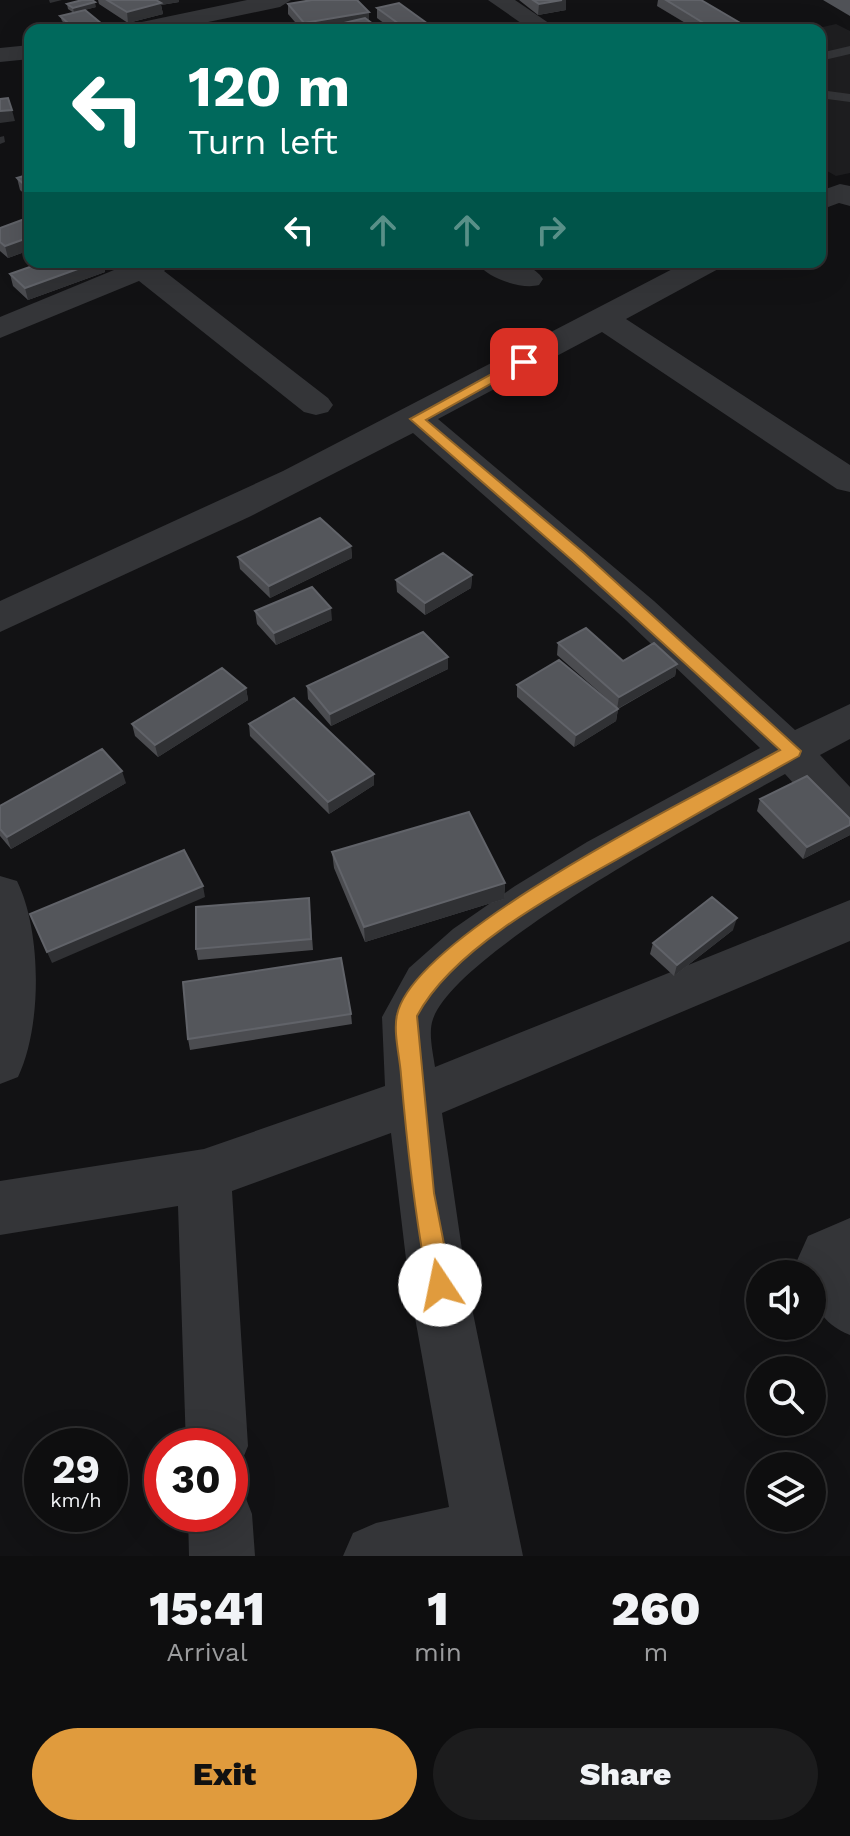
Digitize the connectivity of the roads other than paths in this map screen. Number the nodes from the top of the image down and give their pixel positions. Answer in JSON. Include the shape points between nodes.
{"nodes":[{"id":1,"x":280,"y":0,"type":"edge"},
{"id":2,"x":499,"y":0,"type":"edge"},
{"id":3,"x":834,"y":0,"type":"edge"},
{"id":4,"x":244,"y":6,"type":"junction"},
{"id":5,"x":850,"y":9,"type":"edge"},
{"id":6,"x":164,"y":24,"type":"edge"},
{"id":7,"x":266,"y":24,"type":"edge"},
{"id":8,"x":537,"y":24,"type":"edge"},
{"id":9,"x":850,"y":50,"type":"edge"},
{"id":10,"x":24,"y":53,"type":"edge"},
{"id":11,"x":0,"y":55,"type":"edge"},
{"id":12,"x":826,"y":56,"type":"edge"},
{"id":13,"x":826,"y":95,"type":"edge"},
{"id":14,"x":850,"y":98,"type":"edge"},
{"id":15,"x":145,"y":268,"type":"edge"},
{"id":16,"x":153,"y":268,"type":"edge"},
{"id":17,"x":504,"y":268,"type":"edge"},
{"id":18,"x":698,"y":268,"type":"edge"},
{"id":19,"x":528,"y":279,"type":"dead end"},
{"id":20,"x":9,"y":316,"type":"edge"},
{"id":21,"x":604,"y":319,"type":"junction"},
{"id":22,"x":316,"y":405,"type":"dead end"},
{"id":23,"x":417,"y":419,"type":"junction"},
{"id":24,"x":850,"y":481,"type":"edge"},
{"id":25,"x":0,"y":618,"type":"edge"},
{"id":26,"x":850,"y":720,"type":"edge"},
{"id":27,"x":792,"y":751,"type":"junction"},
{"id":28,"x":850,"y":816,"type":"edge"},
{"id":29,"x":0,"y":895,"type":"edge"},
{"id":30,"x":850,"y":920,"type":"edge"},
{"id":31,"x":0,"y":1061,"type":"edge"},
{"id":32,"x":414,"y":1100,"type":"junction"},
{"id":33,"x":204,"y":1175,"type":"junction"},
{"id":34,"x":0,"y":1208,"type":"edge"},
{"id":35,"x":850,"y":1246,"type":"edge"},
{"id":36,"x":850,"y":1306,"type":"edge"},
{"id":37,"x":216,"y":1428,"type":"edge"},
{"id":38,"x":221,"y":1532,"type":"edge"},
{"id":39,"x":487,"y":1543,"type":"edge"},
{"id":40,"x":222,"y":1556,"type":"edge"},
{"id":41,"x":376,"y":1556,"type":"edge"}],
"edges":[{"from":1,"to":4,"type":"street"},
{"from":2,"to":8,"type":"street"},
{"from":3,"to":5,"type":"main road"},
{"from":4,"to":6,"type":"street"},
{"from":4,"to":7,"type":"street"},
{"from":9,"to":12,"type":"lane"},
{"from":10,"to":11,"type":"street"},
{"from":13,"to":14,"type":"lane"},
{"from":15,"to":20,"type":"street"},
{"from":16,"to":22,"type":"street"},
{"from":17,"to":19,"type":"street"},
{"from":18,"to":21,"type":"street"},
{"from":21,"to":23,"type":"street"},
{"from":21,"to":24,"type":"street"},
{"from":23,"to":25,"type":"street","via":[[220,517],[54,586]]},
{"from":23,"to":27,"type":"street","via":[[579,557]]},
{"from":26,"to":27,"type":"street"},
{"from":27,"to":28,"type":"street"},
{"from":27,"to":32,"type":"street","via":[[546,890],[452,956],[421,988],[407,1016]]},
{"from":29,"to":31,"type":"street","via":[[9,928],[13,985]]},
{"from":30,"to":32,"type":"street"},
{"from":32,"to":33,"type":"street"},
{"from":32,"to":39,"type":"street","via":[[423,1193]]},
{"from":33,"to":34,"type":"street"},
{"from":33,"to":37,"type":"street"},
{"from":35,"to":36,"type":"street","via":[[828,1256],[824,1265]]},
{"from":38,"to":40,"type":"street"},
{"from":39,"to":41,"type":"street"}]}
